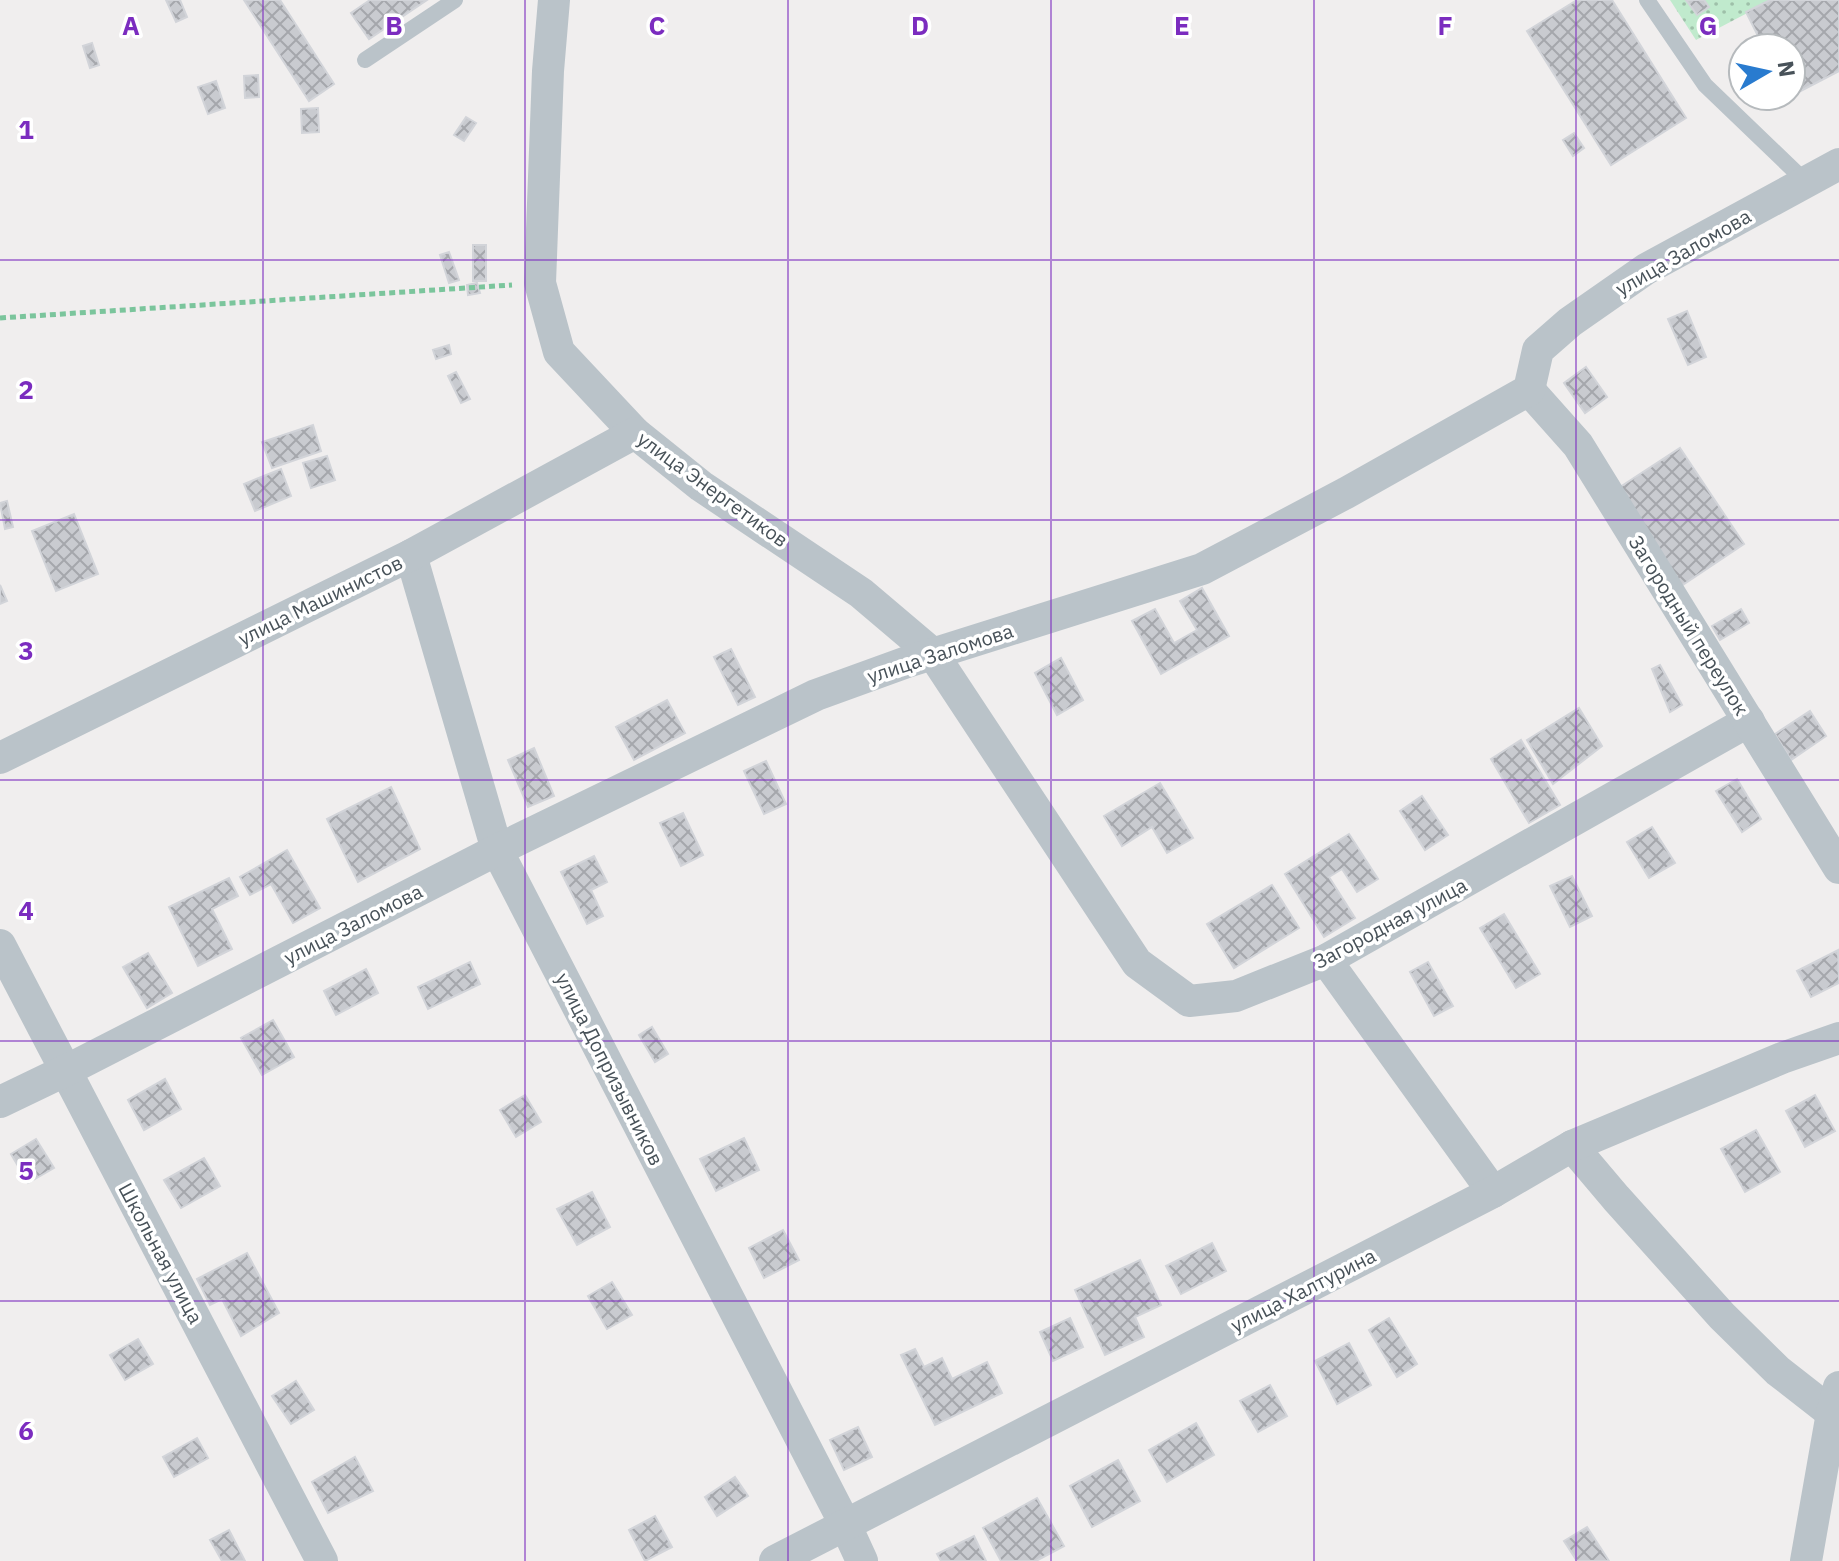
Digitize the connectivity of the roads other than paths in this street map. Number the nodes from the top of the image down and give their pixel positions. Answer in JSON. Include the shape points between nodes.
{"nodes":[{"id":1,"x":455,"y":0,"type":"edge"},
{"id":2,"x":554,"y":0,"type":"edge"},
{"id":3,"x":1647,"y":0,"type":"edge"},
{"id":4,"x":365,"y":60,"type":"dead end"},
{"id":5,"x":1839,"y":164,"type":"edge"},
{"id":6,"x":1806,"y":182,"type":"junction"},
{"id":7,"x":1529,"y":390,"type":"junction"},
{"id":8,"x":635,"y":433,"type":"junction"},
{"id":9,"x":411,"y":555,"type":"junction"},
{"id":10,"x":933,"y":654,"type":"junction"},
{"id":11,"x":1749,"y":721,"type":"junction"},
{"id":12,"x":0,"y":758,"type":"edge"},
{"id":13,"x":497,"y":850,"type":"junction"},
{"id":14,"x":1839,"y":868,"type":"edge"},
{"id":15,"x":0,"y":945,"type":"edge"},
{"id":16,"x":1326,"y":960,"type":"junction"},
{"id":17,"x":1839,"y":1038,"type":"edge"},
{"id":18,"x":66,"y":1070,"type":"junction"},
{"id":19,"x":0,"y":1102,"type":"edge"},
{"id":20,"x":1572,"y":1146,"type":"junction"},
{"id":21,"x":1493,"y":1192,"type":"junction"},
{"id":22,"x":1836,"y":1400,"type":"edge"},
{"id":23,"x":846,"y":1526,"type":"junction"},
{"id":24,"x":322,"y":1561,"type":"edge"},
{"id":25,"x":775,"y":1561,"type":"edge"},
{"id":26,"x":862,"y":1561,"type":"edge"},
{"id":27,"x":1806,"y":1561,"type":"edge"}],
"edges":[{"from":1,"to":4,"type":"lane"},
{"from":2,"to":8,"type":"street","name":"улица Энергетиков","via":[[540,283],[559,352]]},
{"from":3,"to":6,"type":"lane","via":[[1705,85]]},
{"from":5,"to":6,"type":"street","name":"улица Заломова"},
{"from":6,"to":7,"type":"street","name":"улица Заломова","via":[[1646,269],[1570,322],[1538,350]]},
{"from":7,"to":10,"type":"street","name":"улица Заломова","via":[[1202,569]]},
{"from":7,"to":11,"type":"street","name":"Загородный переулок","via":[[1578,445]]},
{"from":8,"to":9,"type":"street","name":"улица Машинистов"},
{"from":8,"to":10,"type":"street","name":"улица Энергетиков","via":[[701,486],[861,593]]},
{"from":9,"to":12,"type":"street","name":"улица Машинистов"},
{"from":9,"to":13,"type":"street","name":"улица Допризывников"},
{"from":10,"to":13,"type":"street","name":"улица Заломова","via":[[816,695]]},
{"from":10,"to":16,"type":"street","name":"Загородная улица","via":[[1137,963],[1189,1001],[1236,996]]},
{"from":11,"to":14,"type":"street","name":"Загородный переулок"},
{"from":11,"to":16,"type":"street","name":"Загородная улица"},
{"from":13,"to":18,"type":"street","name":"улица Заломова"},
{"from":13,"to":23,"type":"street","name":"улица Допризывников"},
{"from":15,"to":18,"type":"street","name":"Школьная улица"},
{"from":16,"to":21,"type":"street"},
{"from":17,"to":20,"type":"street","name":"улица Халтурина"},
{"from":18,"to":19,"type":"street","name":"улица Заломова"},
{"from":18,"to":24,"type":"street","name":"Школьная улица"},
{"from":20,"to":21,"type":"street","name":"улица Халтурина"},
{"from":20,"to":22,"type":"street","via":[[1722,1316],[1778,1371]]},
{"from":21,"to":23,"type":"street","name":"улица Халтурина"},
{"from":22,"to":27,"type":"street"},
{"from":23,"to":25,"type":"street","name":"улица Халтурина"},
{"from":23,"to":26,"type":"street","name":"улица Допризывников"}]}
